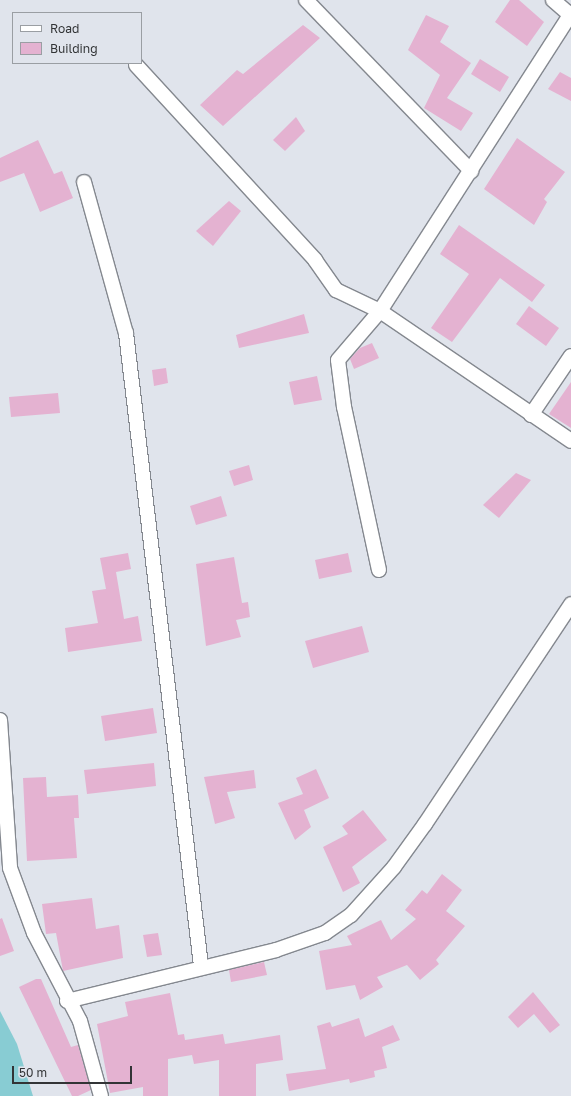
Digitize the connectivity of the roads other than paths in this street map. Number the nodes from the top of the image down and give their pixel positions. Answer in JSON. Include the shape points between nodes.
{"nodes":[{"id":1,"x":306,"y":0,"type":"edge"},
{"id":2,"x":553,"y":0,"type":"edge"},
{"id":3,"x":570,"y":14,"type":"edge"},
{"id":4,"x":136,"y":65,"type":"dead end"},
{"id":5,"x":471,"y":171,"type":"junction"},
{"id":6,"x":84,"y":182,"type":"dead end"},
{"id":7,"x":380,"y":311,"type":"junction"},
{"id":8,"x":571,"y":356,"type":"edge"},
{"id":9,"x":531,"y":415,"type":"junction"},
{"id":10,"x":571,"y":441,"type":"edge"},
{"id":11,"x":379,"y":570,"type":"dead end"},
{"id":12,"x":571,"y":604,"type":"edge"},
{"id":13,"x":0,"y":720,"type":"edge"},
{"id":14,"x":201,"y":966,"type":"junction"},
{"id":15,"x":67,"y":1001,"type":"junction"},
{"id":16,"x":101,"y":1096,"type":"edge"}],
"edges":[{"from":1,"to":5,"type":"street"},
{"from":2,"to":3,"type":"street"},
{"from":3,"to":5,"type":"street"},
{"from":4,"to":7,"type":"street","via":[[314,260],[336,290]]},
{"from":5,"to":7,"type":"street"},
{"from":6,"to":14,"type":"street","via":[[126,333]]},
{"from":7,"to":9,"type":"street"},
{"from":7,"to":11,"type":"street","via":[[338,360],[344,406]]},
{"from":8,"to":9,"type":"street"},
{"from":9,"to":10,"type":"street"},
{"from":12,"to":14,"type":"street","via":[[394,868],[351,915],[325,933],[276,950]]},
{"from":13,"to":15,"type":"street","via":[[10,868],[34,934]]},
{"from":14,"to":15,"type":"street"},
{"from":15,"to":16,"type":"street","via":[[80,1021]]}]}
